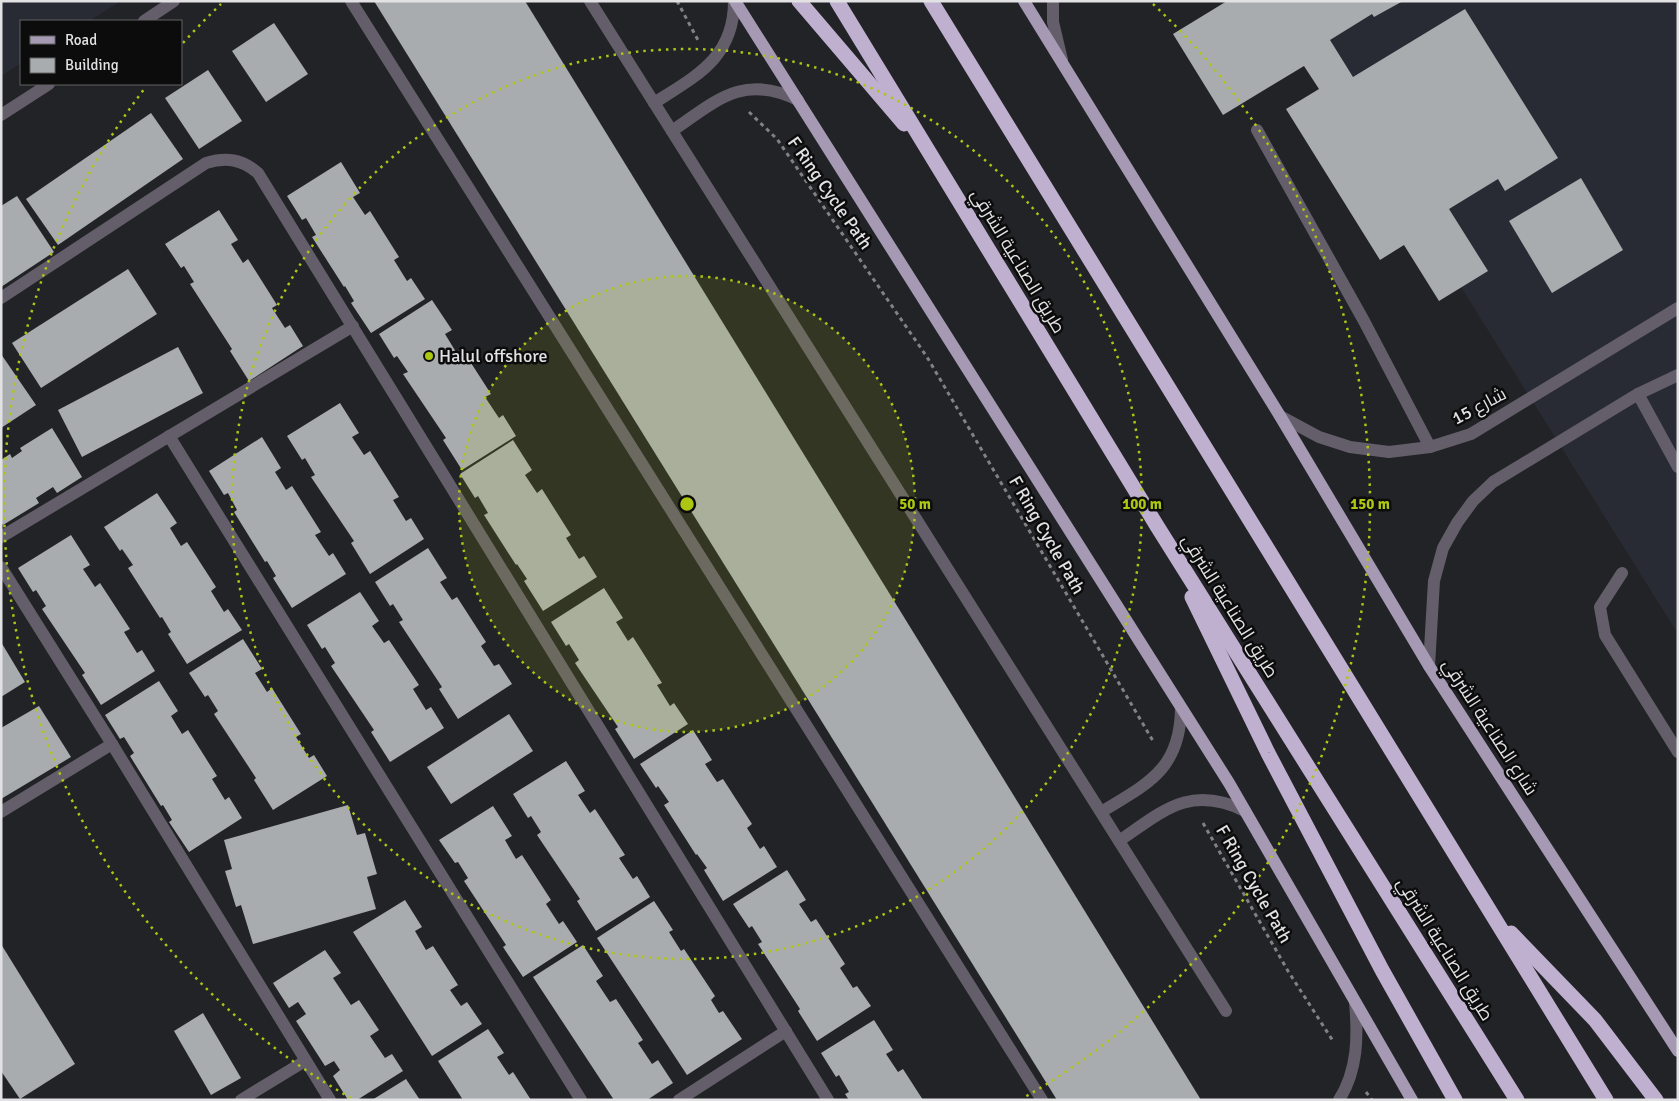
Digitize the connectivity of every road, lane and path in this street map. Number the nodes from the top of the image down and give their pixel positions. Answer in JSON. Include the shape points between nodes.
{"nodes":[{"id":1,"x":174,"y":1,"type":"edge"},
{"id":2,"x":351,"y":1,"type":"edge"},
{"id":3,"x":590,"y":1,"type":"edge"},
{"id":4,"x":677,"y":1,"type":"edge"},
{"id":5,"x":734,"y":1,"type":"edge"},
{"id":6,"x":799,"y":1,"type":"edge"},
{"id":7,"x":837,"y":1,"type":"edge"},
{"id":8,"x":931,"y":1,"type":"edge"},
{"id":9,"x":1024,"y":1,"type":"edge"},
{"id":10,"x":1053,"y":1,"type":"edge"},
{"id":11,"x":146,"y":20,"type":"edge"},
{"id":12,"x":711,"y":64,"type":"junction"},
{"id":13,"x":1064,"y":67,"type":"junction"},
{"id":14,"x":47,"y":85,"type":"edge"},
{"id":15,"x":730,"y":94,"type":"junction"},
{"id":16,"x":798,"y":100,"type":"junction"},
{"id":17,"x":654,"y":103,"type":"junction"},
{"id":18,"x":1,"y":115,"type":"edge"},
{"id":19,"x":1257,"y":130,"type":"dead end"},
{"id":20,"x":672,"y":131,"type":"junction"},
{"id":21,"x":931,"y":155,"type":"junction"},
{"id":22,"x":1,"y":298,"type":"edge"},
{"id":23,"x":1678,"y":308,"type":"edge"},
{"id":24,"x":353,"y":326,"type":"junction"},
{"id":25,"x":1678,"y":375,"type":"edge"},
{"id":26,"x":1638,"y":394,"type":"junction"},
{"id":27,"x":1280,"y":416,"type":"junction"},
{"id":28,"x":169,"y":436,"type":"junction"},
{"id":29,"x":1430,"y":447,"type":"junction"},
{"id":30,"x":1678,"y":468,"type":"edge"},
{"id":31,"x":1158,"y":526,"type":"junction"},
{"id":32,"x":1,"y":537,"type":"edge"},
{"id":33,"x":1,"y":567,"type":"edge"},
{"id":34,"x":1622,"y":573,"type":"dead end"},
{"id":35,"x":1429,"y":666,"type":"junction"},
{"id":36,"x":1181,"y":709,"type":"junction"},
{"id":37,"x":112,"y":744,"type":"junction"},
{"id":38,"x":1678,"y":752,"type":"edge"},
{"id":39,"x":1167,"y":763,"type":"junction"},
{"id":40,"x":1190,"y":801,"type":"junction"},
{"id":41,"x":1245,"y":811,"type":"junction"},
{"id":42,"x":1,"y":812,"type":"edge"},
{"id":43,"x":1101,"y":812,"type":"junction"},
{"id":44,"x":1119,"y":841,"type":"junction"},
{"id":45,"x":1490,"y":911,"type":"junction"},
{"id":46,"x":1355,"y":1002,"type":"junction"},
{"id":47,"x":1226,"y":1011,"type":"dead end"},
{"id":48,"x":786,"y":1031,"type":"junction"},
{"id":49,"x":1677,"y":1050,"type":"edge"},
{"id":50,"x":305,"y":1061,"type":"junction"},
{"id":51,"x":1352,"y":1070,"type":"junction"},
{"id":52,"x":241,"y":1100,"type":"edge"},
{"id":53,"x":330,"y":1100,"type":"edge"},
{"id":54,"x":582,"y":1100,"type":"edge"},
{"id":55,"x":679,"y":1100,"type":"edge"},
{"id":56,"x":828,"y":1100,"type":"edge"},
{"id":57,"x":1042,"y":1100,"type":"edge"},
{"id":58,"x":1339,"y":1100,"type":"edge"},
{"id":59,"x":1372,"y":1100,"type":"edge"},
{"id":60,"x":1412,"y":1100,"type":"edge"},
{"id":61,"x":1455,"y":1100,"type":"edge"},
{"id":62,"x":1517,"y":1100,"type":"edge"},
{"id":63,"x":1606,"y":1100,"type":"edge"},
{"id":64,"x":1656,"y":1100,"type":"edge"}],
"edges":[{"from":1,"to":11,"type":"street"},
{"from":2,"to":57,"type":"street"},
{"from":3,"to":17,"type":"street"},
{"from":4,"to":12,"type":"path"},
{"from":5,"to":12,"type":"street","via":[[727,40]]},
{"from":5,"to":16,"type":"main road"},
{"from":6,"to":21,"type":"highway"},
{"from":7,"to":21,"type":"highway","name":"طريق الصناعية الشرقي"},
{"from":8,"to":45,"type":"highway"},
{"from":9,"to":13,"type":"main road"},
{"from":10,"to":13,"type":"street","via":[[1053,22]]},
{"from":12,"to":17,"type":"street"},
{"from":13,"to":27,"type":"main road"},
{"from":14,"to":18,"type":"street"},
{"from":15,"to":16,"type":"street","via":[[758,88],[772,89]]},
{"from":15,"to":20,"type":"street"},
{"from":15,"to":39,"type":"path","name":"F Ring Cycle Path","via":[[777,139],[927,357]]},
{"from":16,"to":36,"type":"main road"},
{"from":17,"to":20,"type":"street"},
{"from":19,"to":29,"type":"street","via":[[1364,320]]},
{"from":20,"to":43,"type":"street"},
{"from":21,"to":31,"type":"highway","name":"طريق الصناعية الشرقي"},
{"from":22,"to":24,"type":"street","via":[[206,163],[228,159],[244,163],[258,173]]},
{"from":23,"to":29,"type":"street","name":"شارع 15","via":[[1471,434]]},
{"from":24,"to":28,"type":"street"},
{"from":24,"to":48,"type":"street"},
{"from":25,"to":26,"type":"street"},
{"from":26,"to":30,"type":"street"},
{"from":26,"to":35,"type":"street","via":[[1493,482],[1473,502],[1443,548],[1434,580]]},
{"from":27,"to":29,"type":"street","name":"شارع 15","via":[[1319,437],[1350,447],[1389,452]]},
{"from":27,"to":35,"type":"main road","name":"شارع الصناعية الشرقي"},
{"from":28,"to":32,"type":"street"},
{"from":28,"to":54,"type":"street"},
{"from":31,"to":61,"type":"highway","via":[[1273,761],[1382,970]]},
{"from":31,"to":62,"type":"highway","name":"طريق الصناعية الشرقي"},
{"from":33,"to":37,"type":"street"},
{"from":34,"to":38,"type":"street","via":[[1600,607],[1605,635]]},
{"from":35,"to":49,"type":"main road","name":"شارع الصناعية الشرقي"},
{"from":36,"to":39,"type":"street","via":[[1179,737]]},
{"from":36,"to":41,"type":"main road"},
{"from":37,"to":42,"type":"street"},
{"from":37,"to":50,"type":"street"},
{"from":39,"to":43,"type":"street","via":[[1147,784]]},
{"from":40,"to":41,"type":"street","via":[[1218,801]]},
{"from":40,"to":44,"type":"street","via":[[1176,804]]},
{"from":40,"to":51,"type":"path","name":"F Ring Cycle Path","via":[[1288,971]]},
{"from":41,"to":46,"type":"main road"},
{"from":43,"to":44,"type":"street"},
{"from":44,"to":47,"type":"street"},
{"from":45,"to":63,"type":"highway"},
{"from":45,"to":64,"type":"highway","via":[[1595,1020]]},
{"from":46,"to":51,"type":"street","via":[[1358,1037]]},
{"from":46,"to":60,"type":"main road"},
{"from":48,"to":55,"type":"street"},
{"from":48,"to":56,"type":"street"},
{"from":50,"to":52,"type":"street"},
{"from":50,"to":53,"type":"street"},
{"from":51,"to":58,"type":"street"},
{"from":51,"to":59,"type":"path","name":"F Ring Cycle Path"}]}
